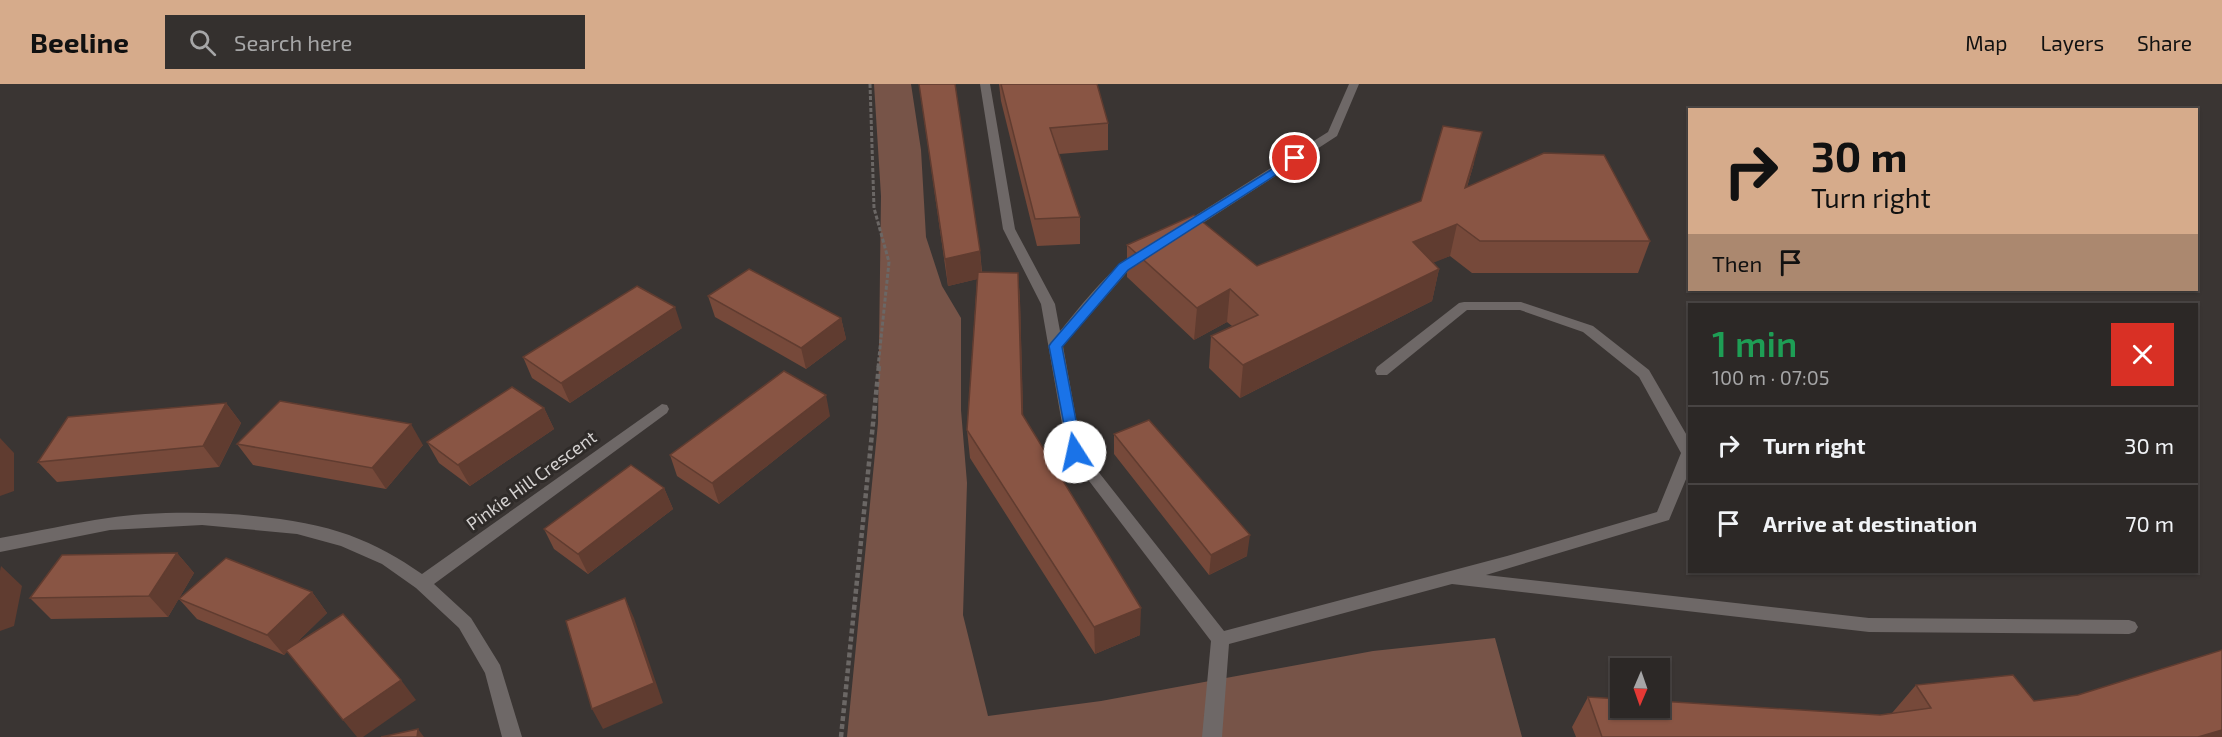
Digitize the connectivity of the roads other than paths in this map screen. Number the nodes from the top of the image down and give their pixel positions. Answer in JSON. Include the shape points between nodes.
{"nodes":[{"id":1,"x":985,"y":84,"type":"edge"},
{"id":2,"x":1354,"y":84,"type":"edge"},
{"id":3,"x":1174,"y":235,"type":"edge"},
{"id":4,"x":1154,"y":248,"type":"edge"},
{"id":5,"x":1055,"y":346,"type":"junction"},
{"id":6,"x":1382,"y":371,"type":"dead end"},
{"id":7,"x":662,"y":409,"type":"dead end"},
{"id":8,"x":1688,"y":451,"type":"edge"},
{"id":9,"x":1688,"y":458,"type":"edge"},
{"id":10,"x":1683,"y":482,"type":"edge"},
{"id":11,"x":0,"y":545,"type":"edge"},
{"id":12,"x":1448,"y":578,"type":"junction"},
{"id":13,"x":422,"y":583,"type":"junction"},
{"id":14,"x":2129,"y":627,"type":"dead end"},
{"id":15,"x":1220,"y":639,"type":"junction"},
{"id":16,"x":512,"y":737,"type":"edge"},
{"id":17,"x":1212,"y":737,"type":"edge"}],
"edges":[{"from":1,"to":5,"type":"street","via":[[1009,230],[1048,304]]},
{"from":2,"to":3,"type":"street","via":[[1333,134]]},
{"from":4,"to":5,"type":"street","via":[[1124,267]]},
{"from":5,"to":15,"type":"street","via":[[1075,452]]},
{"from":6,"to":8,"type":"street","via":[[1464,306],[1521,306],[1588,329],[1644,374]]},
{"from":7,"to":13,"type":"street","name":"Pinkie Hill Crescent"},
{"from":9,"to":10,"type":"street"},
{"from":10,"to":12,"type":"street","via":[[1663,516]]},
{"from":11,"to":13,"type":"street","via":[[110,524],[214,520],[297,528],[345,540],[388,559]]},
{"from":12,"to":14,"type":"street","via":[[1869,625]]},
{"from":12,"to":15,"type":"street"},
{"from":13,"to":16,"type":"street","via":[[465,623],[494,671]]},
{"from":15,"to":17,"type":"street"}]}
